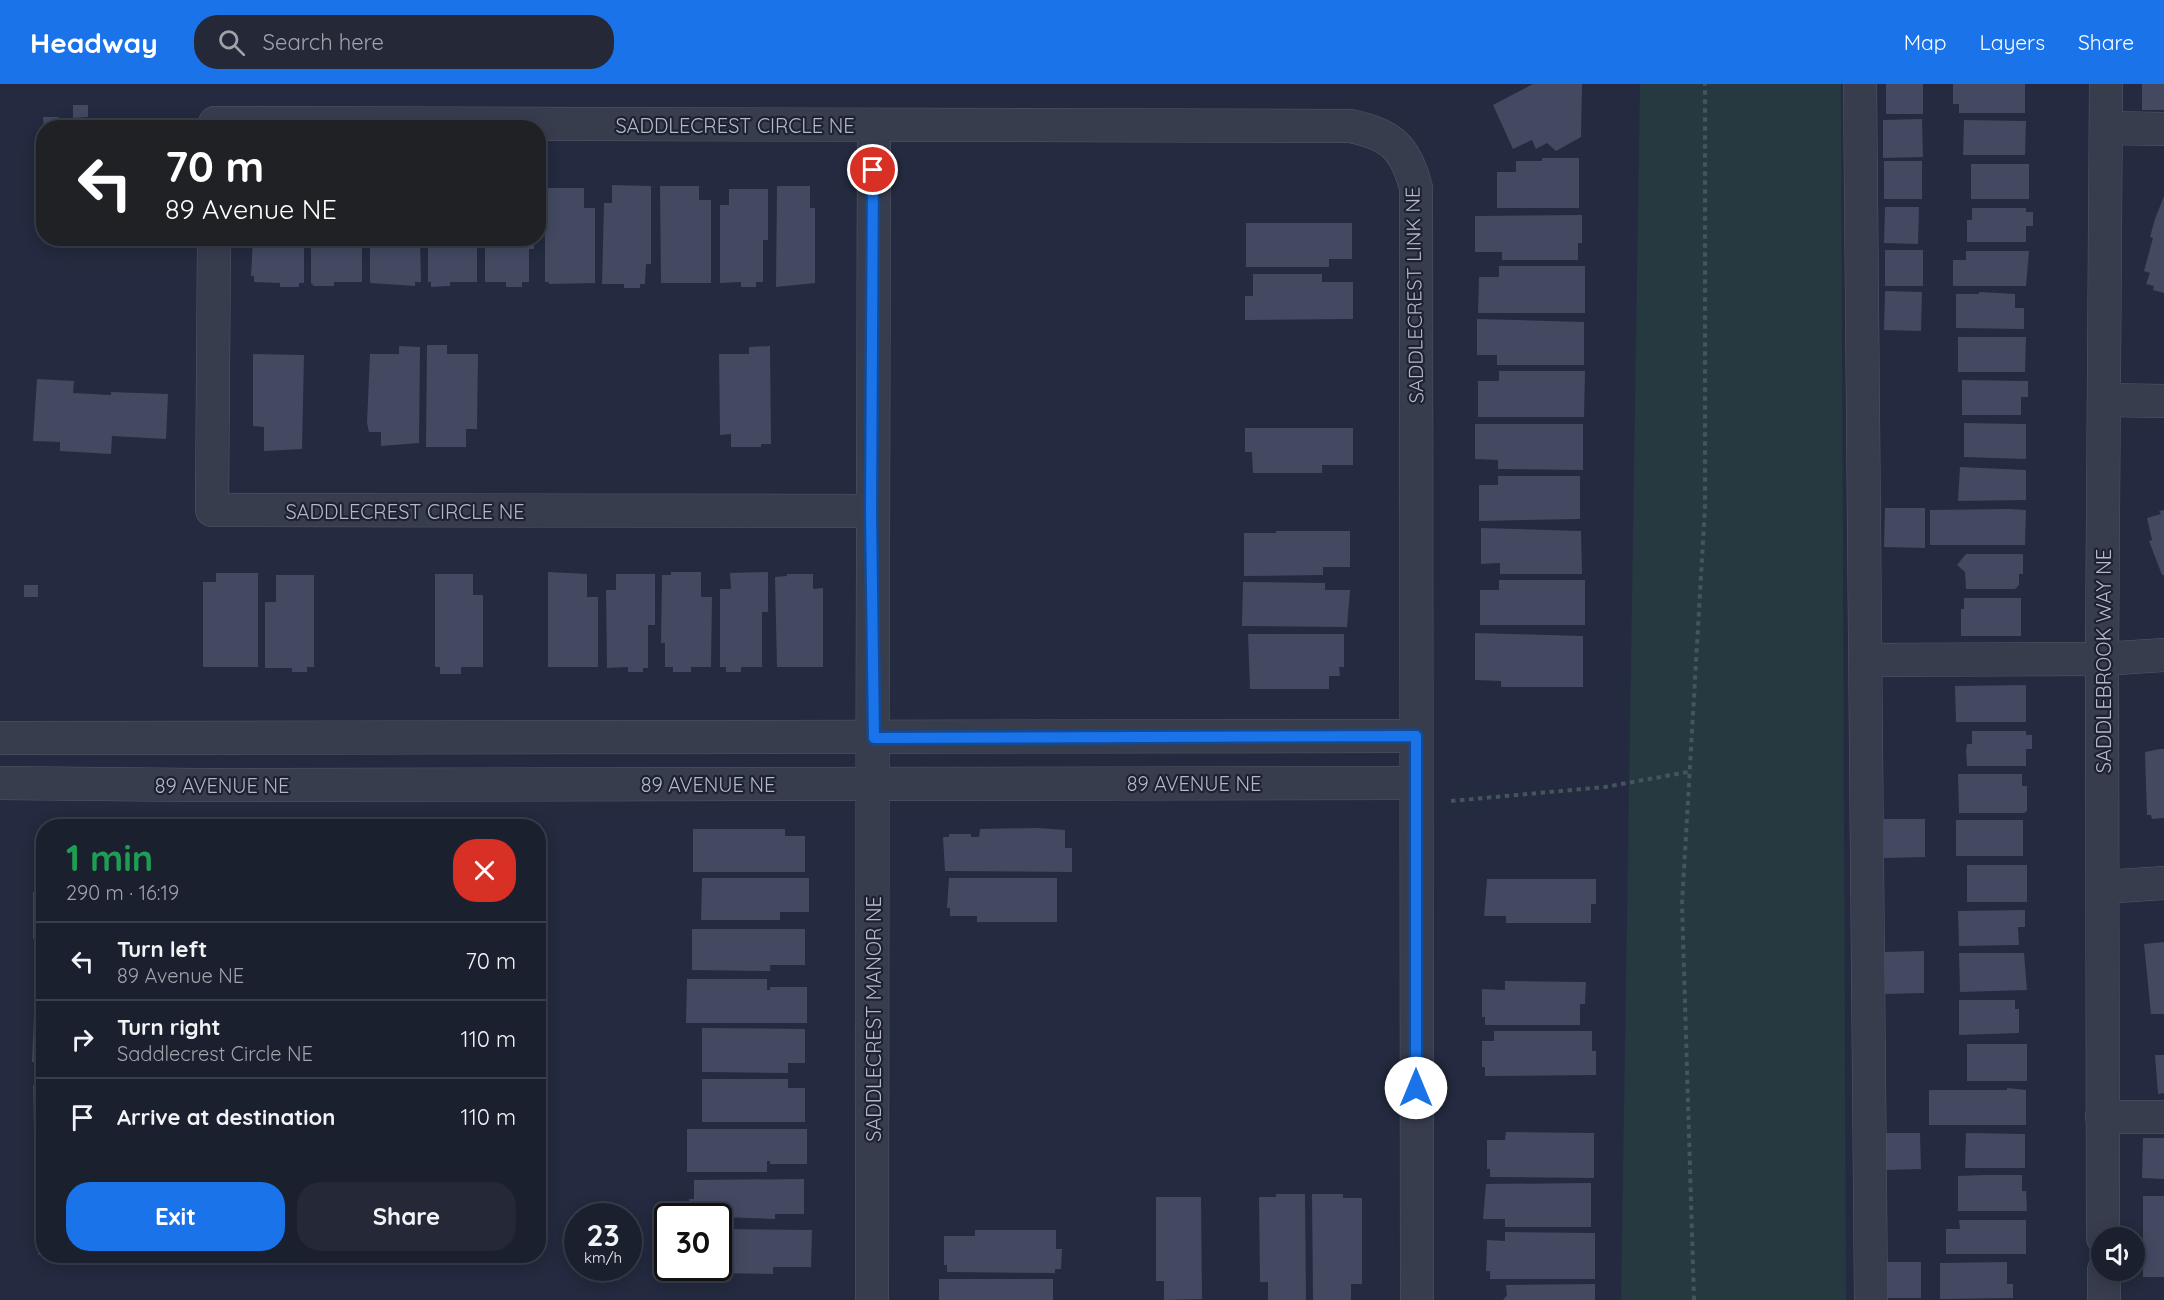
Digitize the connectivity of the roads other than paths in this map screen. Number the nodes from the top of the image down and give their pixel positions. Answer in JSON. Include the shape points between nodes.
{"nodes":[{"id":1,"x":1860,"y":84,"type":"edge"},
{"id":2,"x":2106,"y":84,"type":"edge"},
{"id":3,"x":546,"y":124,"type":"edge"},
{"id":4,"x":874,"y":125,"type":"junction"},
{"id":5,"x":2107,"y":128,"type":"junction"},
{"id":6,"x":2164,"y":129,"type":"edge"},
{"id":7,"x":214,"y":246,"type":"edge"},
{"id":8,"x":2104,"y":400,"type":"junction"},
{"id":9,"x":2164,"y":401,"type":"edge"},
{"id":10,"x":871,"y":511,"type":"junction"},
{"id":11,"x":2164,"y":655,"type":"edge"},
{"id":12,"x":2102,"y":659,"type":"junction"},
{"id":13,"x":1866,"y":660,"type":"junction"},
{"id":14,"x":0,"y":738,"type":"edge"},
{"id":15,"x":874,"y":738,"type":"junction"},
{"id":16,"x":1416,"y":772,"type":"junction"},
{"id":17,"x":0,"y":783,"type":"edge"},
{"id":18,"x":874,"y":783,"type":"junction"},
{"id":19,"x":2164,"y":883,"type":"edge"},
{"id":20,"x":2103,"y":888,"type":"junction"},
{"id":21,"x":2102,"y":1117,"type":"junction"},
{"id":22,"x":2164,"y":1117,"type":"edge"},
{"id":23,"x":2103,"y":1227,"type":"edge"},
{"id":24,"x":2104,"y":1281,"type":"edge"},
{"id":25,"x":872,"y":1300,"type":"edge"},
{"id":26,"x":1417,"y":1300,"type":"edge"},
{"id":27,"x":1871,"y":1300,"type":"edge"},
{"id":28,"x":2104,"y":1300,"type":"edge"}],
"edges":[{"from":1,"to":13,"type":"street"},
{"from":2,"to":5,"type":"street","name":"SADDLEBROOK WAY NE"},
{"from":3,"to":4,"type":"street","name":"SADDLECREST CIRCLE NE"},
{"from":4,"to":10,"type":"street","name":"SADDLECREST CIRCLE NE"},
{"from":4,"to":16,"type":"street","name":"SADDLECREST LINK NE","via":[[1350,126],[1373,131],[1398,147],[1409,162],[1416,188]]},
{"from":5,"to":6,"type":"street"},
{"from":5,"to":8,"type":"street","name":"SADDLEBROOK WAY NE"},
{"from":7,"to":10,"type":"street","name":"SADDLECREST CIRCLE NE","via":[[212,510]]},
{"from":8,"to":9,"type":"street"},
{"from":8,"to":12,"type":"street","name":"SADDLEBROOK WAY NE"},
{"from":10,"to":15,"type":"street","name":"SADDLECREST CIRCLE NE"},
{"from":11,"to":12,"type":"street"},
{"from":12,"to":13,"type":"street"},
{"from":12,"to":20,"type":"street","name":"SADDLEBROOK WAY NE"},
{"from":13,"to":27,"type":"street"},
{"from":14,"to":15,"type":"street"},
{"from":15,"to":16,"type":"street"},
{"from":15,"to":18,"type":"street","name":"SADDLECREST MANOR NE"},
{"from":16,"to":18,"type":"street","name":"89 AVENUE NE"},
{"from":16,"to":26,"type":"street","name":"SADDLECREST LINK NE"},
{"from":17,"to":18,"type":"street","name":"89 AVENUE NE"},
{"from":18,"to":25,"type":"street","name":"SADDLECREST MANOR NE"},
{"from":19,"to":20,"type":"street"},
{"from":20,"to":21,"type":"street","name":"SADDLEBROOK WAY NE"},
{"from":21,"to":22,"type":"street"},
{"from":21,"to":23,"type":"street","name":"SADDLEBROOK WAY NE"},
{"from":24,"to":28,"type":"street"}]}
